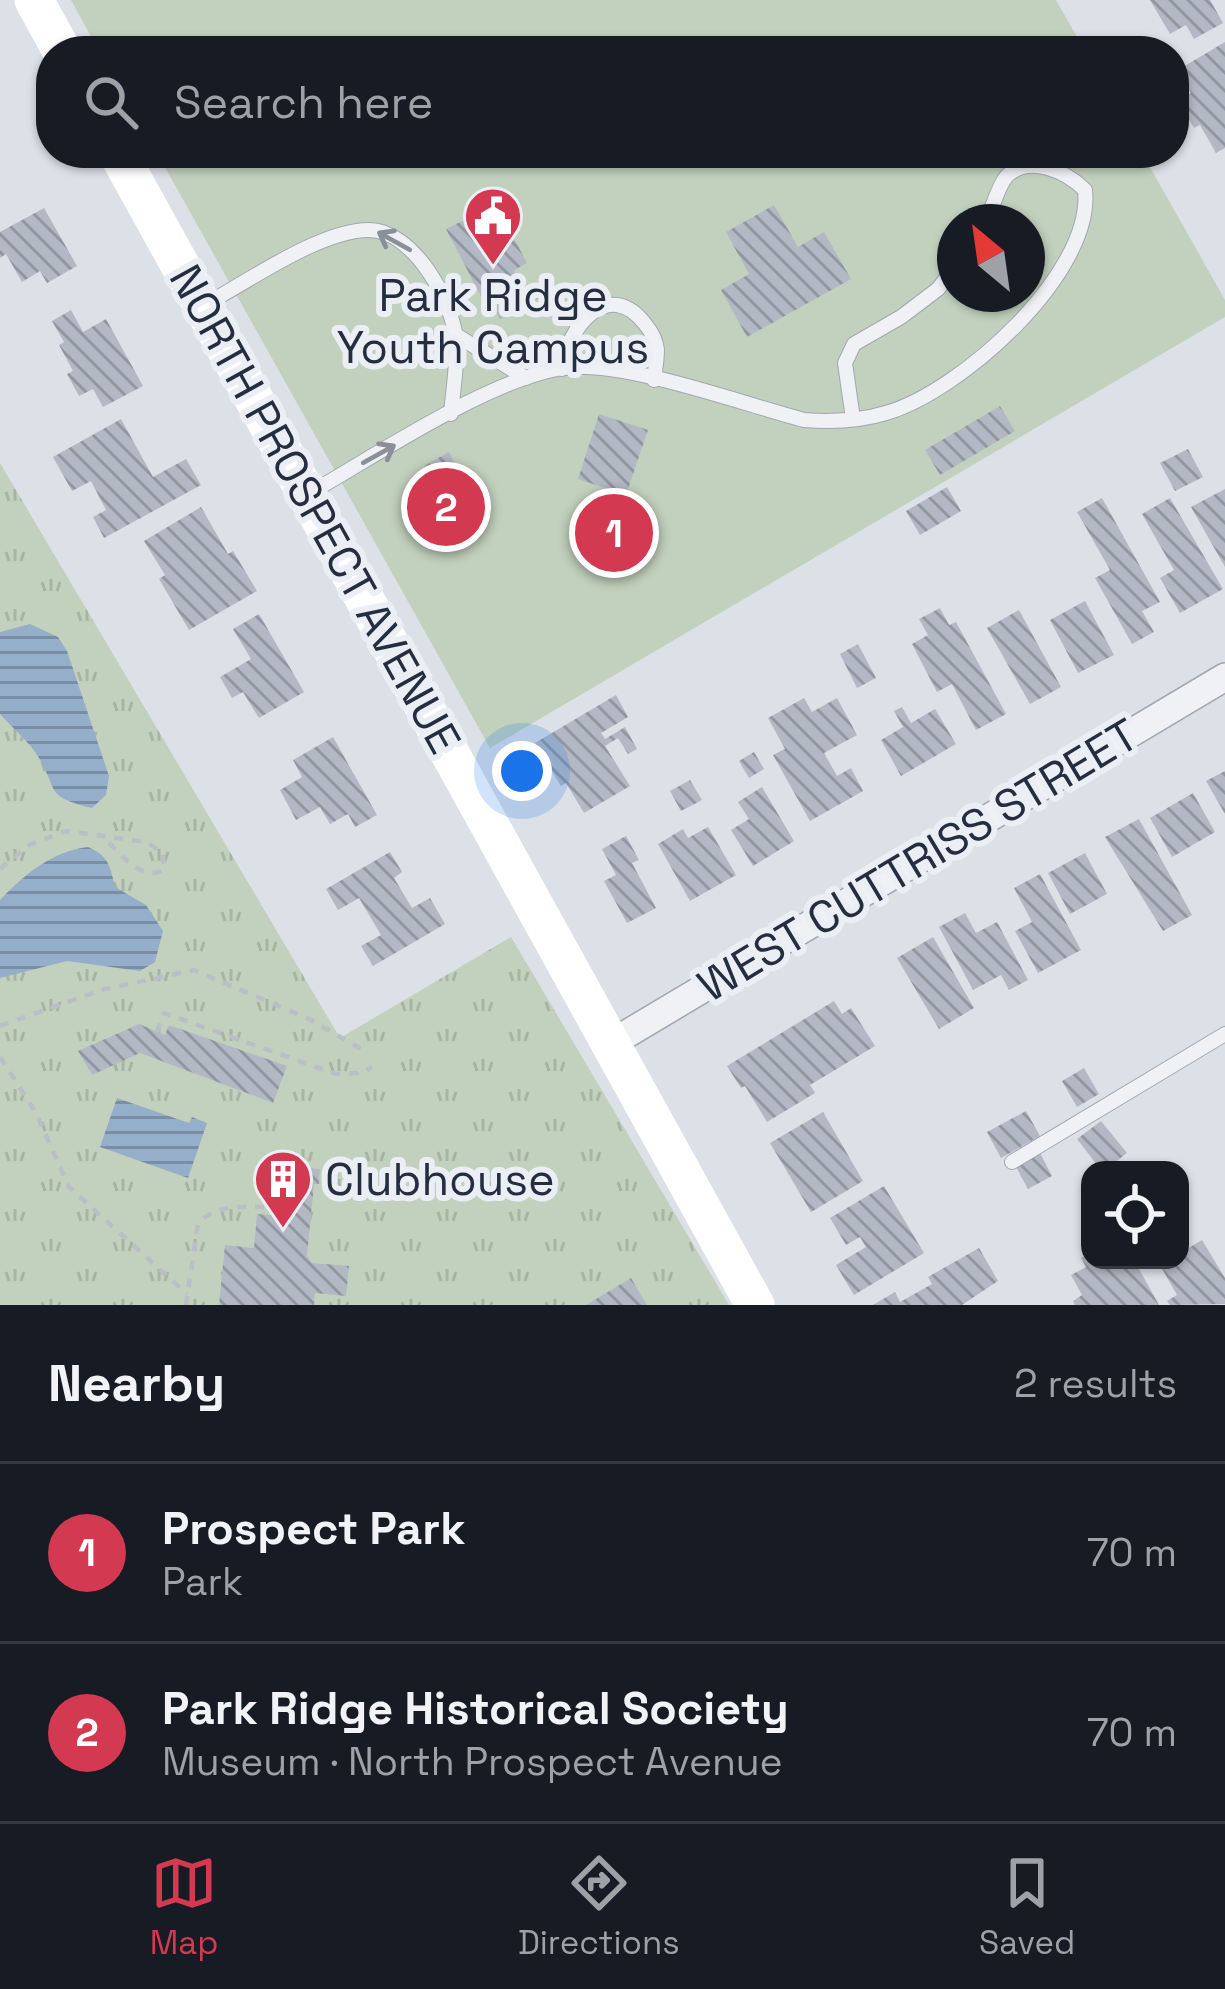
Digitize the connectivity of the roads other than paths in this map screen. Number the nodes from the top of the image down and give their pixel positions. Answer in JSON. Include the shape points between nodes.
{"nodes":[{"id":1,"x":34,"y":0,"type":"edge"},
{"id":2,"x":54,"y":36,"type":"edge"},
{"id":3,"x":126,"y":168,"type":"edge"},
{"id":4,"x":1024,"y":168,"type":"edge"},
{"id":5,"x":1048,"y":168,"type":"edge"},
{"id":6,"x":994,"y":204,"type":"edge"},
{"id":7,"x":937,"y":290,"type":"edge"},
{"id":8,"x":1045,"y":290,"type":"edge"},
{"id":9,"x":203,"y":306,"type":"junction"},
{"id":10,"x":1027,"y":312,"type":"edge"},
{"id":11,"x":456,"y":335,"type":"junction"},
{"id":12,"x":562,"y":369,"type":"junction"},
{"id":13,"x":526,"y":378,"type":"junction"},
{"id":14,"x":654,"y":380,"type":"junction"},
{"id":15,"x":451,"y":414,"type":"junction"},
{"id":16,"x":853,"y":419,"type":"junction"},
{"id":17,"x":307,"y":495,"type":"junction"},
{"id":18,"x":1225,"y":677,"type":"edge"},
{"id":19,"x":1225,"y":1034,"type":"edge"},
{"id":20,"x":610,"y":1044,"type":"junction"},
{"id":21,"x":1012,"y":1162,"type":"dead end"},
{"id":22,"x":755,"y":1305,"type":"edge"}],
"edges":[{"from":1,"to":2,"type":"street"},
{"from":3,"to":9,"type":"street","name":"NORTH PROSPECT AVENUE"},
{"from":4,"to":6,"type":"lane","via":[[1006,178]]},
{"from":5,"to":8,"type":"lane","via":[[1084,190],[1087,210]]},
{"from":7,"to":16,"type":"lane","via":[[854,344],[845,364]]},
{"from":11,"to":9,"type":"lane","one_way":true,"via":[[424,261],[398,237],[372,229],[303,252]]},
{"from":9,"to":17,"type":"street","name":"NORTH PROSPECT AVENUE"},
{"from":10,"to":16,"type":"lane","via":[[1005,339],[925,397]]},
{"from":11,"to":13,"type":"lane"},
{"from":11,"to":15,"type":"lane"},
{"from":12,"to":13,"type":"lane"},
{"from":12,"to":14,"type":"lane"},
{"from":12,"to":14,"type":"lane","via":[[566,344],[584,318],[624,306],[654,338]]},
{"from":13,"to":15,"type":"lane"},
{"from":14,"to":16,"type":"lane","via":[[803,420]]},
{"from":17,"to":15,"type":"lane","one_way":true},
{"from":17,"to":20,"type":"street","name":"NORTH PROSPECT AVENUE"},
{"from":18,"to":20,"type":"street","name":"WEST CUTTRISS STREET"},
{"from":19,"to":21,"type":"lane"},
{"from":20,"to":22,"type":"street","name":"NORTH PROSPECT AVENUE"}]}
